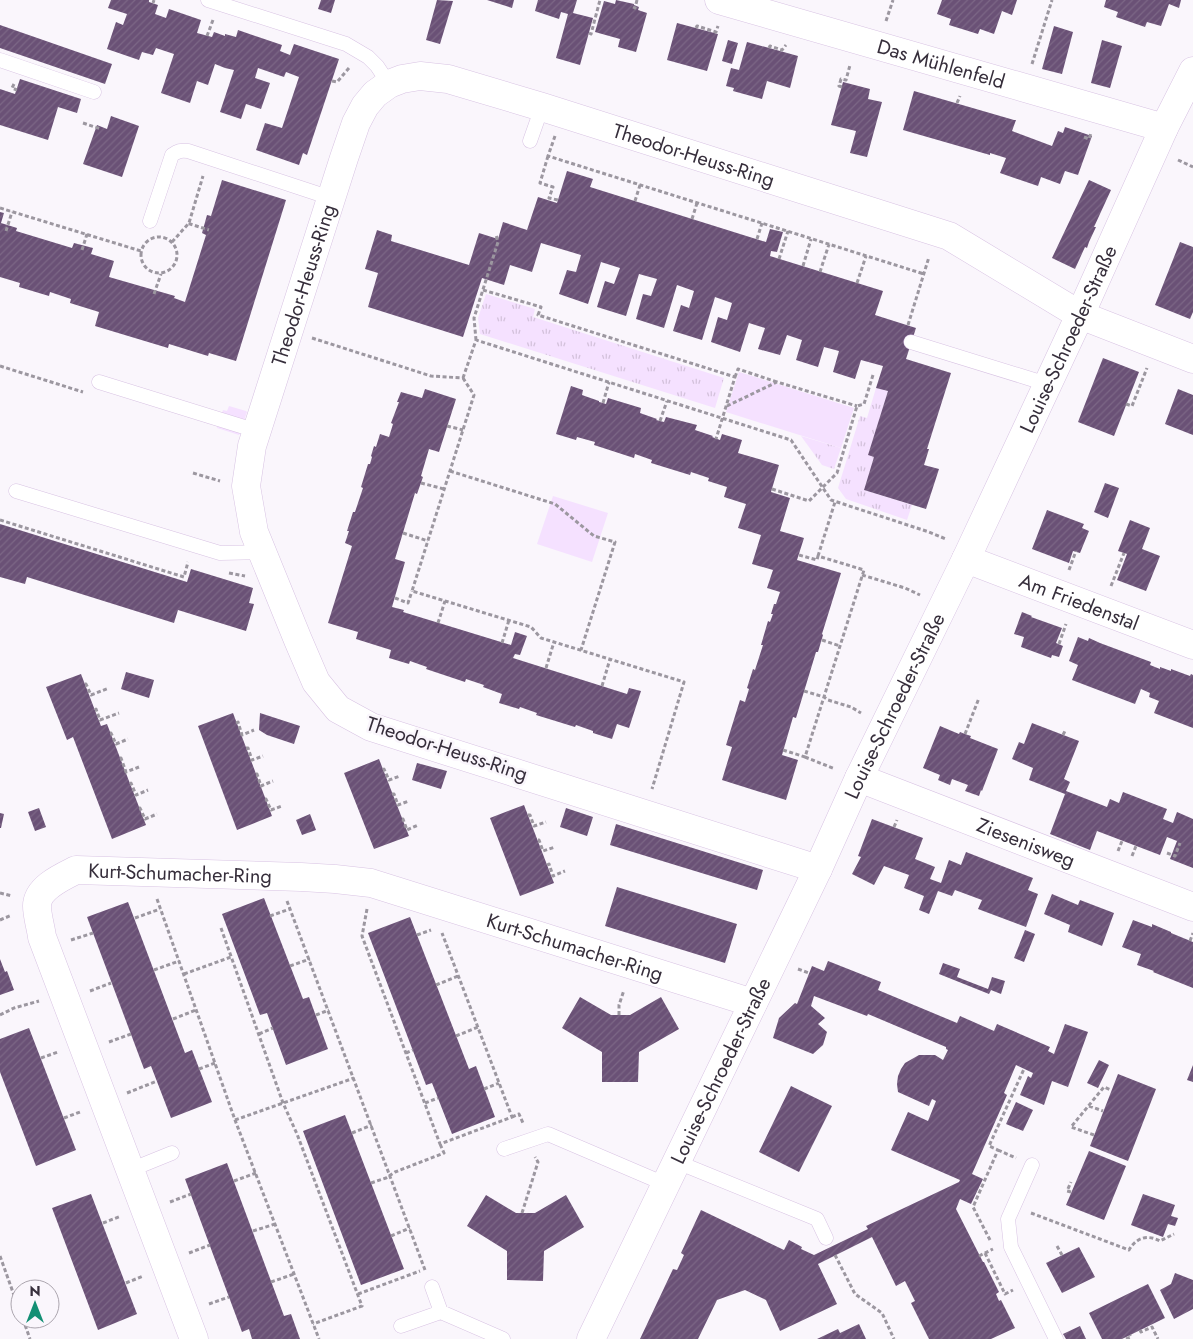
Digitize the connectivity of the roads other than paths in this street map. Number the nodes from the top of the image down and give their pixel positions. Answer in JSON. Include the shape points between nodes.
{"nodes":[{"id":1,"x":208,"y":0,"type":"edge"},
{"id":2,"x":719,"y":0,"type":"edge"},
{"id":3,"x":0,"y":60,"type":"edge"},
{"id":4,"x":1193,"y":70,"type":"edge"},
{"id":5,"x":389,"y":84,"type":"junction"},
{"id":6,"x":94,"y":92,"type":"dead end"},
{"id":7,"x":552,"y":110,"type":"junction"},
{"id":8,"x":1164,"y":128,"type":"junction"},
{"id":9,"x":530,"y":141,"type":"dead end"},
{"id":10,"x":331,"y":198,"type":"junction"},
{"id":11,"x":150,"y":221,"type":"dead end"},
{"id":12,"x":1080,"y":315,"type":"junction"},
{"id":13,"x":909,"y":335,"type":"road end"},
{"id":14,"x":1193,"y":358,"type":"edge"},
{"id":15,"x":99,"y":382,"type":"dead end"},
{"id":16,"x":1047,"y":384,"type":"junction"},
{"id":17,"x":257,"y":431,"type":"junction"},
{"id":18,"x":16,"y":491,"type":"dead end"},
{"id":19,"x":262,"y":552,"type":"junction"},
{"id":20,"x":968,"y":554,"type":"junction"},
{"id":21,"x":1193,"y":644,"type":"edge"},
{"id":22,"x":850,"y":775,"type":"junction"},
{"id":23,"x":818,"y":869,"type":"junction"},
{"id":24,"x":1193,"y":907,"type":"edge"},
{"id":25,"x":753,"y":1003,"type":"junction"},
{"id":26,"x":504,"y":1149,"type":"dead end"},
{"id":27,"x":172,"y":1153,"type":"dead end"},
{"id":28,"x":1032,"y":1165,"type":"dead end"},
{"id":29,"x":130,"y":1170,"type":"junction"},
{"id":30,"x":671,"y":1173,"type":"junction"},
{"id":31,"x":826,"y":1238,"type":"road end"},
{"id":32,"x":432,"y":1287,"type":"road end"},
{"id":33,"x":441,"y":1312,"type":"junction"},
{"id":34,"x":401,"y":1326,"type":"dead end"},
{"id":35,"x":194,"y":1339,"type":"edge"},
{"id":36,"x":503,"y":1339,"type":"edge"},
{"id":37,"x":591,"y":1339,"type":"edge"},
{"id":38,"x":1056,"y":1339,"type":"edge"}],
"edges":[{"from":1,"to":5,"type":"lane","via":[[346,44],[368,57]]},
{"from":2,"to":8,"type":"street","name":"Das Mühlenfeld"},
{"from":3,"to":6,"type":"lane"},
{"from":4,"to":8,"type":"street","name":"Louise-Schroeder-Straße"},
{"from":5,"to":7,"type":"street","name":"Theodor-Heuss-Ring","via":[[420,76],[448,79]]},
{"from":5,"to":10,"type":"street","name":"Theodor-Heuss-Ring","via":[[375,94],[356,123]]},
{"from":7,"to":9,"type":"lane"},
{"from":7,"to":12,"type":"street","name":"Theodor-Heuss-Ring","via":[[950,236]]},
{"from":8,"to":12,"type":"street","name":"Louise-Schroeder-Straße"},
{"from":10,"to":11,"type":"lane","via":[[182,150],[172,155]]},
{"from":10,"to":17,"type":"street","name":"Theodor-Heuss-Ring"},
{"from":12,"to":14,"type":"street","name":"Theodor-Heuss-Ring"},
{"from":12,"to":16,"type":"street","name":"Louise-Schroeder-Straße"},
{"from":13,"to":16,"type":"lane"},
{"from":15,"to":17,"type":"lane"},
{"from":16,"to":20,"type":"street","name":"Louise-Schroeder-Straße"},
{"from":17,"to":19,"type":"street","name":"Theodor-Heuss-Ring","via":[[246,486],[254,532]]},
{"from":18,"to":19,"type":"lane","via":[[220,553]]},
{"from":19,"to":23,"type":"street","name":"Theodor-Heuss-Ring","via":[[316,682],[338,709],[371,727]]},
{"from":20,"to":21,"type":"street","name":"Am Friedenstal"},
{"from":20,"to":22,"type":"street","name":"Louise-Schroeder-Straße"},
{"from":22,"to":23,"type":"street","name":"Louise-Schroeder-Straße"},
{"from":22,"to":24,"type":"street","name":"Ziesenisweg"},
{"from":23,"to":25,"type":"street","name":"Louise-Schroeder-Straße"},
{"from":25,"to":29,"type":"street","name":"Kurt-Schumacher-Ring","via":[[438,915],[371,883],[76,870],[43,891],[36,904],[42,938],[75,993]]},
{"from":25,"to":30,"type":"street","name":"Louise-Schroeder-Straße"},
{"from":26,"to":30,"type":"lane","via":[[548,1134]]},
{"from":27,"to":29,"type":"lane"},
{"from":28,"to":38,"type":"lane","via":[[1008,1219],[1010,1247]]},
{"from":29,"to":35,"type":"street","name":"Kurt-Schumacher-Ring"},
{"from":30,"to":31,"type":"lane","via":[[817,1219]]},
{"from":30,"to":37,"type":"street","name":"Louise-Schroeder-Straße"},
{"from":32,"to":33,"type":"lane"},
{"from":33,"to":34,"type":"lane"},
{"from":33,"to":36,"type":"lane"}]}
